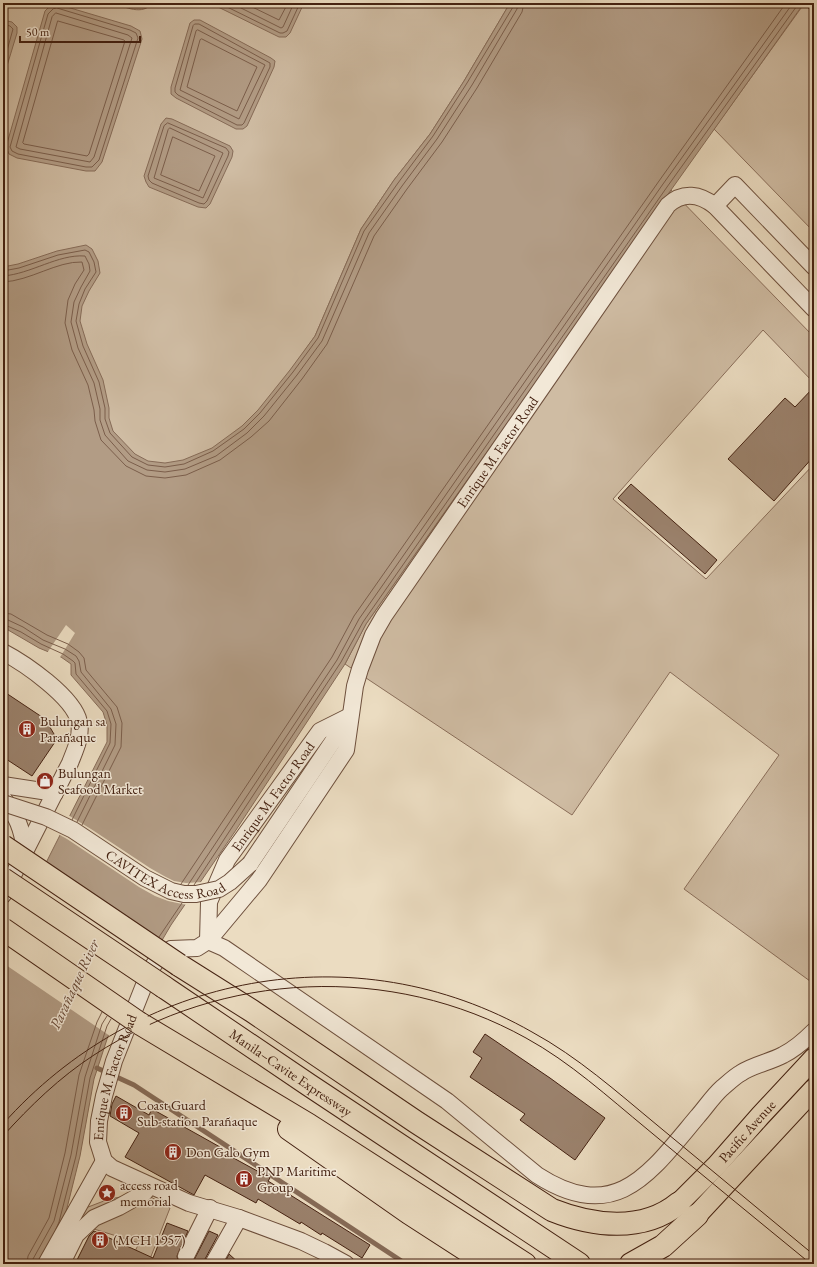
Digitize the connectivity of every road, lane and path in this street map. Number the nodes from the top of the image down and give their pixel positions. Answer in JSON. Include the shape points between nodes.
{"nodes":[{"id":1,"x":715,"y":206,"type":"junction"},
{"id":2,"x":814,"y":268,"type":"edge"},
{"id":3,"x":814,"y":309,"type":"edge"},
{"id":4,"x":3,"y":652,"type":"edge"},
{"id":5,"x":350,"y":716,"type":"junction"},
{"id":6,"x":3,"y":785,"type":"edge"},
{"id":7,"x":55,"y":793,"type":"junction"},
{"id":8,"x":3,"y":798,"type":"edge"},
{"id":9,"x":3,"y":803,"type":"edge"},
{"id":10,"x":3,"y":846,"type":"edge"},
{"id":11,"x":25,"y":851,"type":"junction"},
{"id":12,"x":3,"y":879,"type":"edge"},
{"id":13,"x":3,"y":895,"type":"edge"},
{"id":14,"x":3,"y":929,"type":"edge"},
{"id":15,"x":208,"y":941,"type":"junction"},
{"id":16,"x":139,"y":1023,"type":"junction"},
{"id":17,"x":814,"y":1031,"type":"edge"},
{"id":18,"x":814,"y":1058,"type":"edge"},
{"id":19,"x":814,"y":1089,"type":"edge"},
{"id":20,"x":104,"y":1160,"type":"junction"},
{"id":21,"x":150,"y":1186,"type":"junction"},
{"id":22,"x":679,"y":1203,"type":"joint"},
{"id":23,"x":210,"y":1208,"type":"junction"},
{"id":24,"x":697,"y":1215,"type":"joint"},
{"id":25,"x":239,"y":1218,"type":"junction"},
{"id":26,"x":186,"y":1256,"type":"dead end"},
{"id":27,"x":63,"y":1261,"type":"dead end"},
{"id":28,"x":46,"y":1264,"type":"edge"},
{"id":29,"x":213,"y":1264,"type":"edge"},
{"id":30,"x":346,"y":1264,"type":"edge"},
{"id":31,"x":488,"y":1264,"type":"edge"},
{"id":32,"x":525,"y":1264,"type":"edge"},
{"id":33,"x":579,"y":1264,"type":"edge"},
{"id":34,"x":631,"y":1264,"type":"edge"}],
"edges":[{"from":1,"to":2,"type":"street","via":[[735,185]]},
{"from":1,"to":3,"type":"street"},
{"from":1,"to":5,"type":"street","name":"Enrique M. Factor Road","via":[[694,196],[682,197],[668,205],[384,616],[365,653],[355,686]]},
{"from":4,"to":7,"type":"street","via":[[27,665],[46,680],[70,705],[79,720],[80,734],[76,748]]},
{"from":5,"to":9,"type":"street","name":"CAVITEX Access Road","bridge":true,"via":[[250,864],[219,889],[196,894],[171,891],[145,878],[73,830],[46,817]]},
{"from":5,"to":15,"type":"street","name":"Enrique M. Factor Road","via":[[346,750],[259,880]]},
{"from":5,"to":15,"type":"street","name":"Enrique M. Factor Road","via":[[320,731],[227,860],[209,902]]},
{"from":6,"to":7,"type":"street"},
{"from":7,"to":11,"type":"street"},
{"from":8,"to":11,"type":"street","via":[[19,823]]},
{"from":10,"to":22,"type":"highway","bridge":true,"via":[[552,1210],[590,1222],[620,1224],[659,1216]]},
{"from":11,"to":13,"type":"street"},
{"from":12,"to":33,"type":"highway","name":"Manila–Cavite Expressway","bridge":true,"via":[[308,1086]]},
{"from":14,"to":16,"type":"highway","bridge":true},
{"from":15,"to":17,"type":"street","via":[[224,948],[447,1101],[537,1175],[568,1192],[585,1196],[608,1194],[627,1187],[643,1177],[720,1089],[741,1072],[784,1054]]},
{"from":15,"to":20,"type":"street","name":"Enrique M. Factor Road","via":[[197,948],[171,949],[156,959],[150,970],[116,1055],[104,1096],[98,1142]]},
{"from":16,"to":31,"type":"highway","via":[[367,1184]]},
{"from":16,"to":32,"type":"highway","via":[[309,1125]]},
{"from":18,"to":22,"type":"main road","name":"Pacific Avenue"},
{"from":19,"to":24,"type":"main road","name":"Pacific Avenue"},
{"from":20,"to":21,"type":"street","name":"Enrique M. Factor Road","via":[[112,1168]]},
{"from":20,"to":28,"type":"street"},
{"from":21,"to":23,"type":"street","name":"Enrique M. Factor Road","via":[[189,1203]]},
{"from":21,"to":27,"type":"street","via":[[144,1193],[94,1218],[76,1235]]},
{"from":23,"to":25,"type":"street","name":"Enrique M. Factor Road"},
{"from":23,"to":26,"type":"street"},
{"from":24,"to":34,"type":"highway","via":[[663,1246]]},
{"from":25,"to":29,"type":"street"},
{"from":25,"to":30,"type":"street","name":"Enrique M. Factor Road","via":[[301,1241]]}]}
